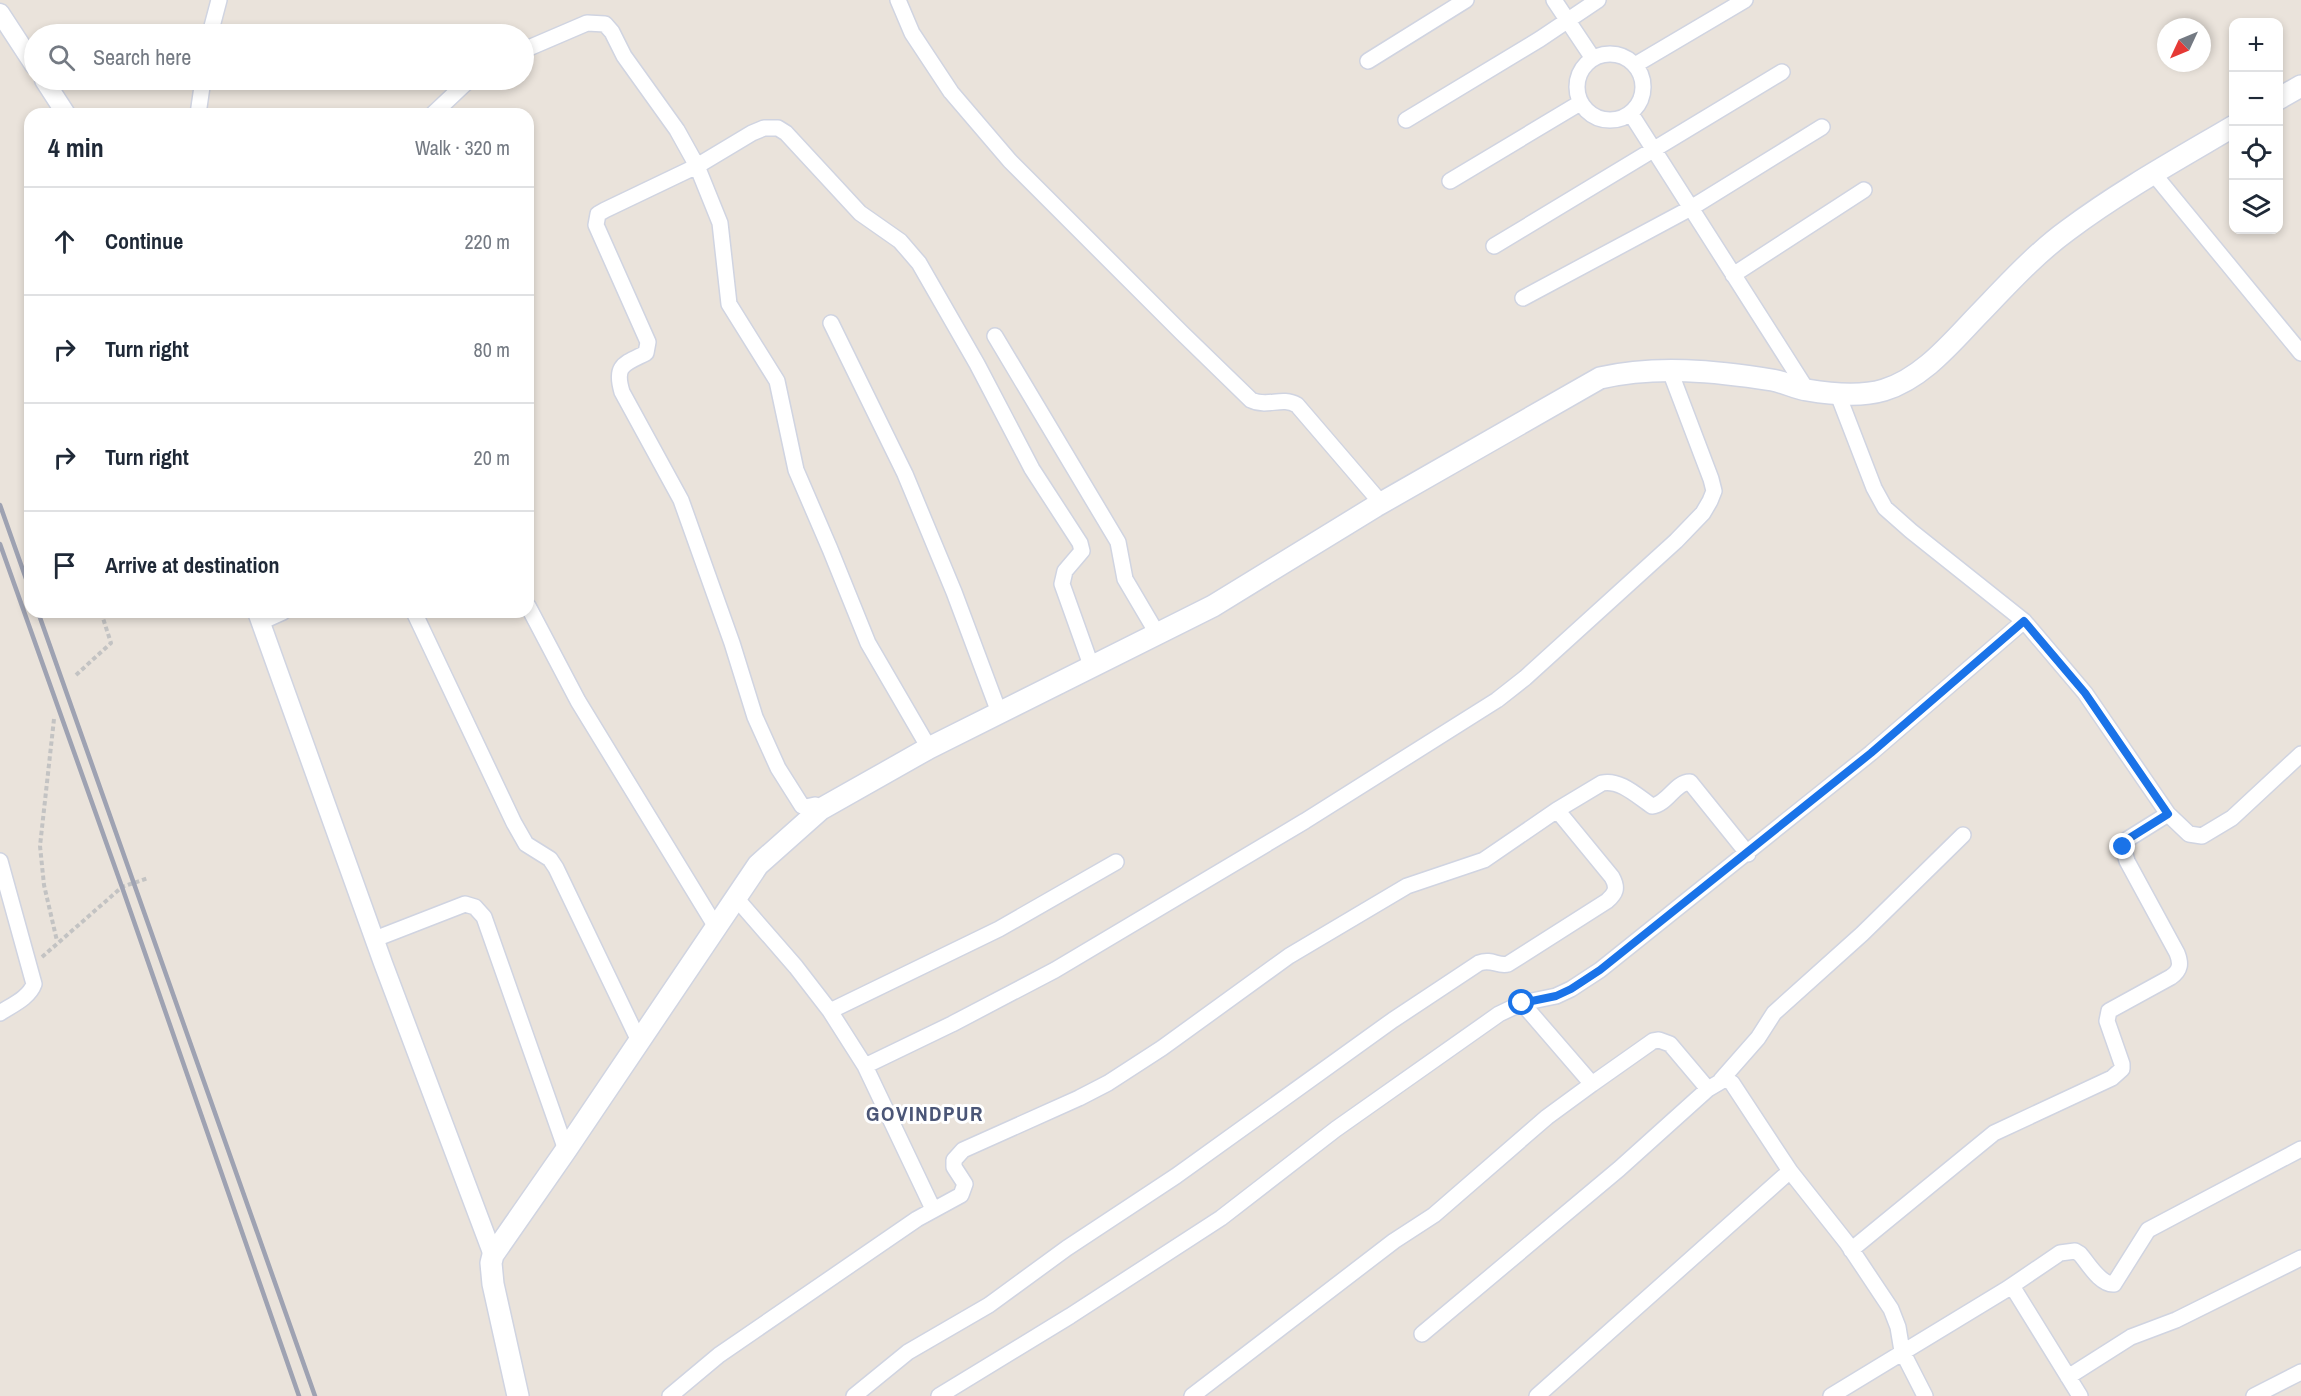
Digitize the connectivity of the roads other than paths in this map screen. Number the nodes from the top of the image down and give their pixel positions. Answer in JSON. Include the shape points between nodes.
{"nodes":[{"id":1,"x":219,"y":0,"type":"edge"},
{"id":2,"x":898,"y":0,"type":"edge"},
{"id":3,"x":1466,"y":0,"type":"edge"},
{"id":4,"x":1554,"y":0,"type":"edge"},
{"id":5,"x":1598,"y":0,"type":"edge"},
{"id":6,"x":1745,"y":0,"type":"edge"},
{"id":7,"x":0,"y":13,"type":"edge"},
{"id":8,"x":1568,"y":21,"type":"junction"},
{"id":9,"x":213,"y":24,"type":"edge"},
{"id":10,"x":534,"y":46,"type":"edge"},
{"id":11,"x":24,"y":50,"type":"edge"},
{"id":12,"x":1592,"y":57,"type":"junction"},
{"id":13,"x":1368,"y":61,"type":"dead end"},
{"id":14,"x":1635,"y":65,"type":"junction"},
{"id":15,"x":1782,"y":72,"type":"dead end"},
{"id":16,"x":2301,"y":86,"type":"edge"},
{"id":17,"x":50,"y":90,"type":"edge"},
{"id":18,"x":202,"y":90,"type":"edge"},
{"id":19,"x":458,"y":90,"type":"edge"},
{"id":20,"x":2283,"y":96,"type":"edge"},
{"id":21,"x":1580,"y":103,"type":"junction"},
{"id":22,"x":62,"y":108,"type":"edge"},
{"id":23,"x":199,"y":108,"type":"edge"},
{"id":24,"x":439,"y":108,"type":"edge"},
{"id":25,"x":1631,"y":114,"type":"junction"},
{"id":26,"x":1406,"y":120,"type":"dead end"},
{"id":27,"x":1822,"y":127,"type":"dead end"},
{"id":28,"x":2229,"y":129,"type":"edge"},
{"id":29,"x":1655,"y":149,"type":"junction"},
{"id":30,"x":697,"y":166,"type":"junction"},
{"id":31,"x":2153,"y":173,"type":"junction"},
{"id":32,"x":1450,"y":182,"type":"dead end"},
{"id":33,"x":1863,"y":190,"type":"dead end"},
{"id":34,"x":1691,"y":208,"type":"junction"},
{"id":35,"x":1494,"y":246,"type":"dead end"},
{"id":36,"x":1733,"y":275,"type":"junction"},
{"id":37,"x":1524,"y":298,"type":"dead end"},
{"id":38,"x":831,"y":323,"type":"dead end"},
{"id":39,"x":995,"y":336,"type":"dead end"},
{"id":40,"x":2301,"y":353,"type":"edge"},
{"id":41,"x":1670,"y":371,"type":"junction"},
{"id":42,"x":1807,"y":390,"type":"junction"},
{"id":43,"x":1837,"y":392,"type":"junction"},
{"id":44,"x":1382,"y":504,"type":"junction"},
{"id":45,"x":534,"y":617,"type":"edge"},
{"id":46,"x":259,"y":618,"type":"edge"},
{"id":47,"x":417,"y":618,"type":"edge"},
{"id":48,"x":2024,"y":621,"type":"junction"},
{"id":49,"x":1158,"y":635,"type":"junction"},
{"id":50,"x":1092,"y":668,"type":"junction"},
{"id":51,"x":1000,"y":715,"type":"junction"},
{"id":52,"x":929,"y":748,"type":"junction"},
{"id":53,"x":2301,"y":754,"type":"edge"},
{"id":54,"x":821,"y":810,"type":"junction"},
{"id":55,"x":1557,"y":810,"type":"junction"},
{"id":56,"x":2168,"y":814,"type":"junction"},
{"id":57,"x":1963,"y":835,"type":"dead end"},
{"id":58,"x":1748,"y":854,"type":"junction"},
{"id":59,"x":0,"y":861,"type":"edge"},
{"id":60,"x":1116,"y":862,"type":"dead end"},
{"id":61,"x":736,"y":898,"type":"junction"},
{"id":62,"x":716,"y":927,"type":"junction"},
{"id":63,"x":375,"y":939,"type":"junction"},
{"id":64,"x":1522,"y":1003,"type":"junction"},
{"id":65,"x":830,"y":1011,"type":"junction"},
{"id":66,"x":0,"y":1013,"type":"edge"},
{"id":67,"x":639,"y":1041,"type":"junction"},
{"id":68,"x":865,"y":1066,"type":"junction"},
{"id":69,"x":1721,"y":1080,"type":"junction"},
{"id":70,"x":1592,"y":1084,"type":"junction"},
{"id":71,"x":1708,"y":1089,"type":"junction"},
{"id":72,"x":2301,"y":1149,"type":"edge"},
{"id":73,"x":566,"y":1150,"type":"junction"},
{"id":74,"x":1790,"y":1171,"type":"junction"},
{"id":75,"x":933,"y":1209,"type":"junction"},
{"id":76,"x":1851,"y":1250,"type":"junction"},
{"id":77,"x":493,"y":1255,"type":"junction"},
{"id":78,"x":2301,"y":1258,"type":"edge"},
{"id":79,"x":2012,"y":1286,"type":"junction"},
{"id":80,"x":1422,"y":1334,"type":"dead end"},
{"id":81,"x":1902,"y":1351,"type":"junction"},
{"id":82,"x":2301,"y":1372,"type":"edge"},
{"id":83,"x":2068,"y":1377,"type":"junction"},
{"id":84,"x":518,"y":1396,"type":"edge"},
{"id":85,"x":670,"y":1396,"type":"edge"},
{"id":86,"x":854,"y":1396,"type":"edge"},
{"id":87,"x":939,"y":1396,"type":"edge"},
{"id":88,"x":1192,"y":1396,"type":"edge"},
{"id":89,"x":1537,"y":1396,"type":"edge"},
{"id":90,"x":1831,"y":1396,"type":"edge"},
{"id":91,"x":1925,"y":1396,"type":"edge"},
{"id":92,"x":2080,"y":1396,"type":"edge"},
{"id":93,"x":2254,"y":1396,"type":"edge"}],
"edges":[{"from":1,"to":9,"type":"street"},
{"from":2,"to":44,"type":"street","via":[[912,33],[951,92],[1010,161],[1251,400],[1264,405],[1285,401],[1297,405]]},
{"from":3,"to":13,"type":"street"},
{"from":4,"to":8,"type":"street"},
{"from":5,"to":8,"type":"street"},
{"from":6,"to":14,"type":"street"},
{"from":7,"to":11,"type":"street"},
{"from":8,"to":12,"type":"street"},
{"from":8,"to":26,"type":"street"},
{"from":10,"to":30,"type":"street","via":[[587,23],[605,24]]},
{"from":12,"to":14,"type":"street","via":[[1622,55]]},
{"from":12,"to":21,"type":"street","via":[[1578,80]]},
{"from":14,"to":25,"type":"street","via":[[1643,81],[1642,93]]},
{"from":15,"to":29,"type":"street"},
{"from":16,"to":20,"type":"main road"},
{"from":17,"to":22,"type":"street"},
{"from":18,"to":23,"type":"street"},
{"from":19,"to":24,"type":"street"},
{"from":21,"to":25,"type":"street","via":[[1601,119]]},
{"from":21,"to":32,"type":"street"},
{"from":25,"to":29,"type":"street"},
{"from":27,"to":34,"type":"street"},
{"from":28,"to":31,"type":"main road"},
{"from":29,"to":34,"type":"street"},
{"from":29,"to":35,"type":"street"},
{"from":30,"to":50,"type":"street","via":[[752,133],[778,128],[797,143],[860,213],[900,241],[919,263],[1032,469],[1080,543],[1082,551],[1065,571],[1062,584]]},
{"from":30,"to":52,"type":"street","via":[[720,224],[729,304],[777,381],[796,470],[868,643]]},
{"from":30,"to":54,"type":"street","via":[[605,210],[596,219],[648,342],[646,353],[623,364],[619,381],[681,500],[755,717],[778,768],[802,806],[815,805]]},
{"from":31,"to":40,"type":"street"},
{"from":31,"to":43,"type":"main road","via":[[2067,230],[2020,271],[1938,357],[1906,381],[1883,390]]},
{"from":33,"to":36,"type":"street"},
{"from":34,"to":36,"type":"street"},
{"from":34,"to":37,"type":"street"},
{"from":36,"to":42,"type":"street"},
{"from":38,"to":51,"type":"street","via":[[905,474]]},
{"from":39,"to":49,"type":"street","via":[[1118,542],[1125,579]]},
{"from":41,"to":42,"type":"main road","via":[[1724,372]]},
{"from":41,"to":44,"type":"main road","via":[[1627,372],[1600,378]]},
{"from":41,"to":68,"type":"street","via":[[1711,479],[1714,491],[1710,501],[1676,541],[1525,678],[1440,738],[1142,920],[1034,981]]},
{"from":42,"to":43,"type":"main road"},
{"from":43,"to":48,"type":"street","via":[[1885,508]]},
{"from":44,"to":49,"type":"main road"},
{"from":45,"to":62,"type":"street","via":[[578,701]]},
{"from":46,"to":63,"type":"street"},
{"from":47,"to":67,"type":"street","via":[[514,823],[526,844],[556,868]]},
{"from":48,"to":56,"type":"street","via":[[2085,693]]},
{"from":48,"to":58,"type":"street"},
{"from":49,"to":50,"type":"main road"},
{"from":50,"to":51,"type":"main road"},
{"from":51,"to":52,"type":"main road"},
{"from":52,"to":54,"type":"main road"},
{"from":53,"to":56,"type":"street","via":[[2232,818],[2202,836],[2189,834]]},
{"from":54,"to":61,"type":"main road","via":[[758,865]]},
{"from":55,"to":58,"type":"street","via":[[1607,782],[1621,785],[1652,806],[1687,781]]},
{"from":55,"to":75,"type":"street","via":[[1484,860],[1407,886],[1289,956],[1108,1083],[963,1150],[956,1155],[954,1167],[965,1184],[964,1192]]},
{"from":55,"to":86,"type":"street","via":[[1612,877],[1617,888],[1607,901],[1508,964],[1490,960],[1479,963],[989,1305],[908,1352]]},
{"from":56,"to":76,"type":"street","via":[[2128,839],[2123,847],[2176,952],[2180,968],[2171,977],[2109,1011],[2107,1021],[2122,1069],[2112,1078],[1985,1139]]},
{"from":57,"to":69,"type":"street","via":[[1774,1013],[1754,1044]]},
{"from":58,"to":64,"type":"street","via":[[1591,977],[1556,996]]},
{"from":59,"to":66,"type":"street","via":[[34,984],[31,991]]},
{"from":60,"to":65,"type":"street","via":[[999,929]]},
{"from":61,"to":62,"type":"main road"},
{"from":61,"to":65,"type":"street"},
{"from":62,"to":67,"type":"main road"},
{"from":63,"to":73,"type":"street","via":[[465,904],[475,907],[484,917]]},
{"from":63,"to":77,"type":"street"},
{"from":64,"to":70,"type":"street"},
{"from":64,"to":87,"type":"street","via":[[1499,1014],[1336,1129],[1221,1218]]},
{"from":65,"to":68,"type":"street"},
{"from":67,"to":73,"type":"main road"},
{"from":68,"to":75,"type":"street"},
{"from":69,"to":71,"type":"street"},
{"from":69,"to":74,"type":"street","via":[[1732,1083]]},
{"from":70,"to":71,"type":"street","via":[[1659,1040],[1670,1044]]},
{"from":70,"to":88,"type":"street","via":[[1547,1117],[1459,1195]]},
{"from":71,"to":80,"type":"street"},
{"from":72,"to":79,"type":"street","via":[[2148,1230],[2114,1284],[2103,1281],[2080,1254],[2068,1251]]},
{"from":73,"to":77,"type":"main road"},
{"from":74,"to":76,"type":"street"},
{"from":74,"to":89,"type":"street"},
{"from":75,"to":85,"type":"street","via":[[718,1355]]},
{"from":76,"to":81,"type":"street","via":[[1894,1315]]},
{"from":77,"to":84,"type":"main road","via":[[493,1284]]},
{"from":78,"to":83,"type":"street","via":[[2176,1320],[2131,1337]]},
{"from":79,"to":81,"type":"street"},
{"from":79,"to":83,"type":"street"},
{"from":81,"to":90,"type":"street"},
{"from":81,"to":91,"type":"street"},
{"from":82,"to":93,"type":"street"},
{"from":83,"to":92,"type":"street"}]}
